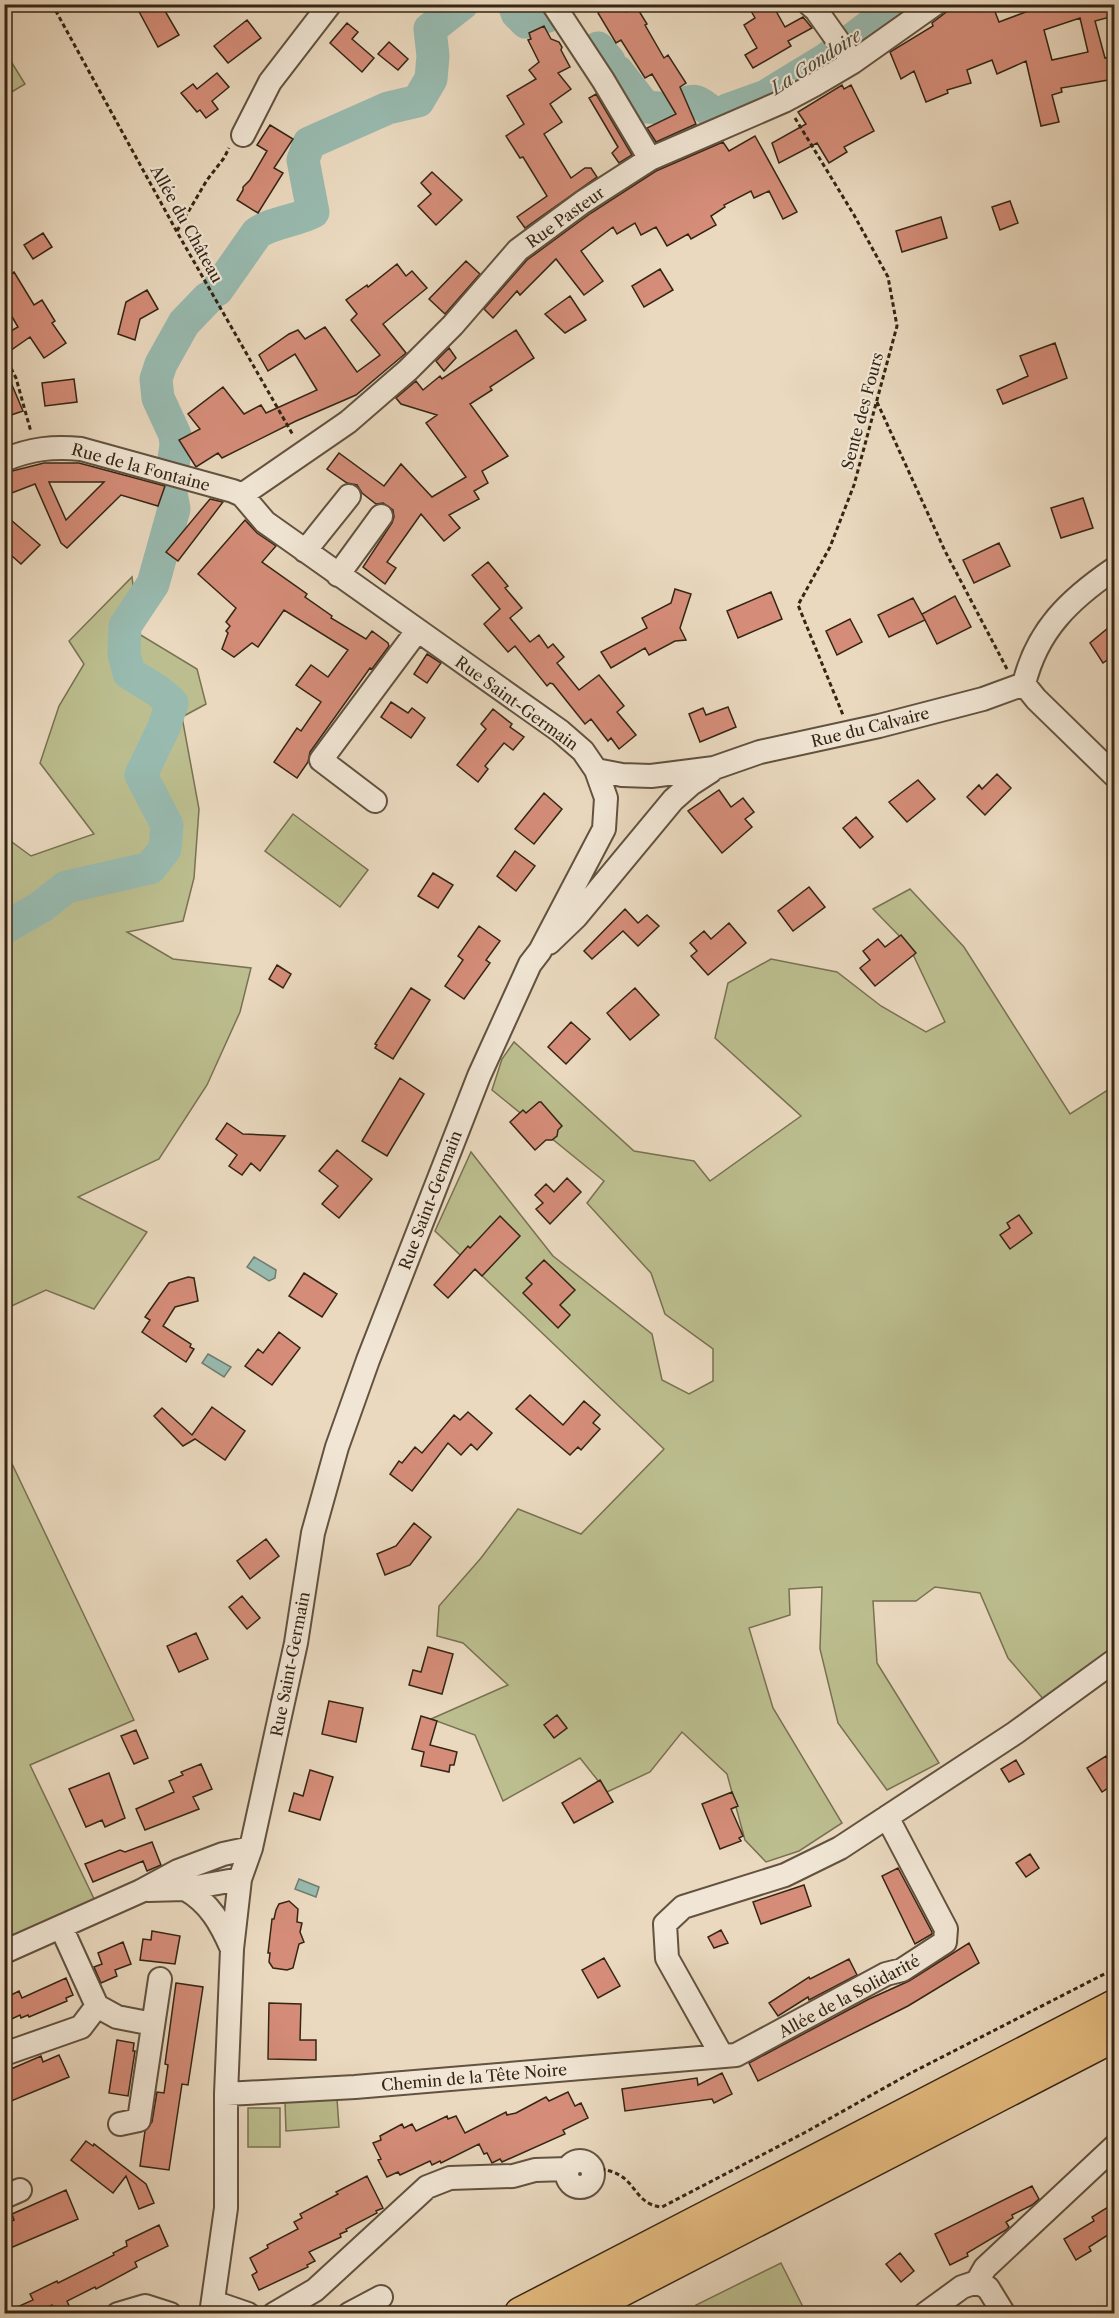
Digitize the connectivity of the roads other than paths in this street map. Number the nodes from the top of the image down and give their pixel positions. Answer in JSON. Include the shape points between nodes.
{"nodes":[{"id":1,"x":330,"y":4,"type":"edge"},
{"id":2,"x":553,"y":4,"type":"edge"},
{"id":3,"x":809,"y":4,"type":"edge"},
{"id":4,"x":918,"y":7,"type":"edge"},
{"id":5,"x":846,"y":52,"type":"junction"},
{"id":6,"x":243,"y":135,"type":"dead end"},
{"id":7,"x":650,"y":159,"type":"junction"},
{"id":8,"x":4,"y":460,"type":"edge"},
{"id":9,"x":242,"y":495,"type":"junction"},
{"id":10,"x":349,"y":496,"type":"dead end"},
{"id":11,"x":381,"y":516,"type":"dead end"},
{"id":12,"x":305,"y":551,"type":"junction"},
{"id":13,"x":1114,"y":569,"type":"edge"},
{"id":14,"x":338,"y":575,"type":"junction"},
{"id":15,"x":417,"y":631,"type":"junction"},
{"id":16,"x":1020,"y":685,"type":"junction"},
{"id":17,"x":714,"y":768,"type":"junction"},
{"id":18,"x":596,"y":770,"type":"junction"},
{"id":19,"x":1114,"y":775,"type":"edge"},
{"id":20,"x":375,"y":801,"type":"dead end"},
{"id":21,"x":540,"y":951,"type":"junction"},
{"id":22,"x":1114,"y":1661,"type":"edge"},
{"id":23,"x":887,"y":1817,"type":"junction"},
{"id":24,"x":250,"y":1848,"type":"junction"},
{"id":25,"x":240,"y":1879,"type":"junction"},
{"id":26,"x":185,"y":1889,"type":"junction"},
{"id":27,"x":141,"y":1891,"type":"junction"},
{"id":28,"x":61,"y":1927,"type":"junction"},
{"id":29,"x":232,"y":1949,"type":"junction"},
{"id":30,"x":4,"y":1952,"type":"edge"},
{"id":31,"x":160,"y":1979,"type":"dead end"},
{"id":32,"x":97,"y":2006,"type":"junction"},
{"id":33,"x":1114,"y":2007,"type":"edge"},
{"id":34,"x":153,"y":2024,"type":"junction"},
{"id":35,"x":1114,"y":2035,"type":"edge"},
{"id":36,"x":4,"y":2054,"type":"edge"},
{"id":37,"x":722,"y":2056,"type":"junction"},
{"id":38,"x":226,"y":2094,"type":"junction"},
{"id":39,"x":120,"y":2124,"type":"dead end"},
{"id":40,"x":1114,"y":2146,"type":"edge"},
{"id":41,"x":593,"y":2169,"type":"road end"},
{"id":42,"x":976,"y":2282,"type":"junction"},
{"id":43,"x":381,"y":2297,"type":"dead end"},
{"id":44,"x":212,"y":2308,"type":"edge"},
{"id":45,"x":118,"y":2313,"type":"edge"},
{"id":46,"x":170,"y":2313,"type":"edge"},
{"id":47,"x":248,"y":2313,"type":"edge"},
{"id":48,"x":274,"y":2313,"type":"edge"},
{"id":49,"x":349,"y":2313,"type":"edge"},
{"id":50,"x":521,"y":2313,"type":"edge"},
{"id":51,"x":574,"y":2313,"type":"edge"},
{"id":52,"x":925,"y":2313,"type":"edge"},
{"id":53,"x":1004,"y":2313,"type":"edge"}],
"edges":[{"from":1,"to":6,"type":"street","via":[[270,82]]},
{"from":2,"to":7,"type":"street"},
{"from":3,"to":5,"type":"street"},
{"from":4,"to":5,"type":"street","name":"Rue Pasteur"},
{"from":5,"to":7,"type":"street","name":"Rue Pasteur","via":[[784,101]]},
{"from":7,"to":9,"type":"street","name":"Rue Pasteur","via":[[525,244],[408,370],[348,422]]},
{"from":8,"to":9,"type":"street","name":"Rue de la Fontaine","via":[[36,449],[81,448]]},
{"from":9,"to":12,"type":"street","name":"Rue Saint-Germain","via":[[265,522]]},
{"from":10,"to":12,"type":"street"},
{"from":11,"to":14,"type":"street"},
{"from":12,"to":14,"type":"street","name":"Rue Saint-Germain"},
{"from":13,"to":16,"type":"street","via":[[1068,604],[1043,636]]},
{"from":14,"to":15,"type":"street","name":"Rue Saint-Germain"},
{"from":15,"to":18,"type":"street","name":"Rue Saint-Germain","via":[[560,731],[583,751]]},
{"from":15,"to":20,"type":"street","via":[[321,760]]},
{"from":16,"to":17,"type":"street","name":"Rue du Calvaire","via":[[983,699],[760,752]]},
{"from":16,"to":19,"type":"street"},
{"from":17,"to":18,"type":"street","name":"Rue du Calvaire","via":[[651,776],[622,776]]},
{"from":17,"to":21,"type":"street","name":"Rue du Calvaire","via":[[674,800],[569,924]]},
{"from":18,"to":21,"type":"street","name":"Rue Saint-Germain","via":[[606,798],[604,829]]},
{"from":21,"to":24,"type":"street","name":"Rue Saint-Germain","via":[[530,964],[479,1076],[337,1447],[313,1533],[296,1643]]},
{"from":22,"to":23,"type":"street","via":[[1015,1733]]},
{"from":23,"to":37,"type":"street","name":"Allée de la Solidarité","via":[[946,1929],[945,1942],[902,1970],[886,1974],[771,2038],[736,2055]]},
{"from":23,"to":37,"type":"street","via":[[840,1848],[785,1875],[683,1907],[665,1924],[667,1958]]},
{"from":24,"to":25,"type":"street","name":"Rue Saint-Germain"},
{"from":24,"to":27,"type":"street","via":[[178,1871]]},
{"from":25,"to":26,"type":"street"},
{"from":25,"to":29,"type":"street","name":"Rue Saint-Germain"},
{"from":26,"to":27,"type":"street"},
{"from":26,"to":29,"type":"street","via":[[211,1909]]},
{"from":27,"to":28,"type":"street"},
{"from":28,"to":30,"type":"street"},
{"from":28,"to":32,"type":"street"},
{"from":29,"to":38,"type":"street","name":"Rue Saint-Germain"},
{"from":31,"to":34,"type":"street"},
{"from":32,"to":34,"type":"street","via":[[117,2018]]},
{"from":32,"to":36,"type":"street","via":[[81,2027]]},
{"from":33,"to":50,"type":"highway"},
{"from":34,"to":39,"type":"street","via":[[139,2120]]},
{"from":35,"to":51,"type":"highway"},
{"from":37,"to":38,"type":"street","name":"Chemin de la Tête Noire"},
{"from":38,"to":44,"type":"street","name":"Rue Saint-Germain","via":[[226,2208]]},
{"from":40,"to":42,"type":"street","via":[[985,2268]]},
{"from":41,"to":48,"type":"street","via":[[587,2162],[578,2161],[568,2169],[450,2178],[427,2187],[315,2290]]},
{"from":42,"to":52,"type":"street"},
{"from":42,"to":53,"type":"street","via":[[988,2288]]},
{"from":43,"to":49,"type":"street"},
{"from":44,"to":47,"type":"street"},
{"from":45,"to":46,"type":"street","via":[[144,2306]]}]}
